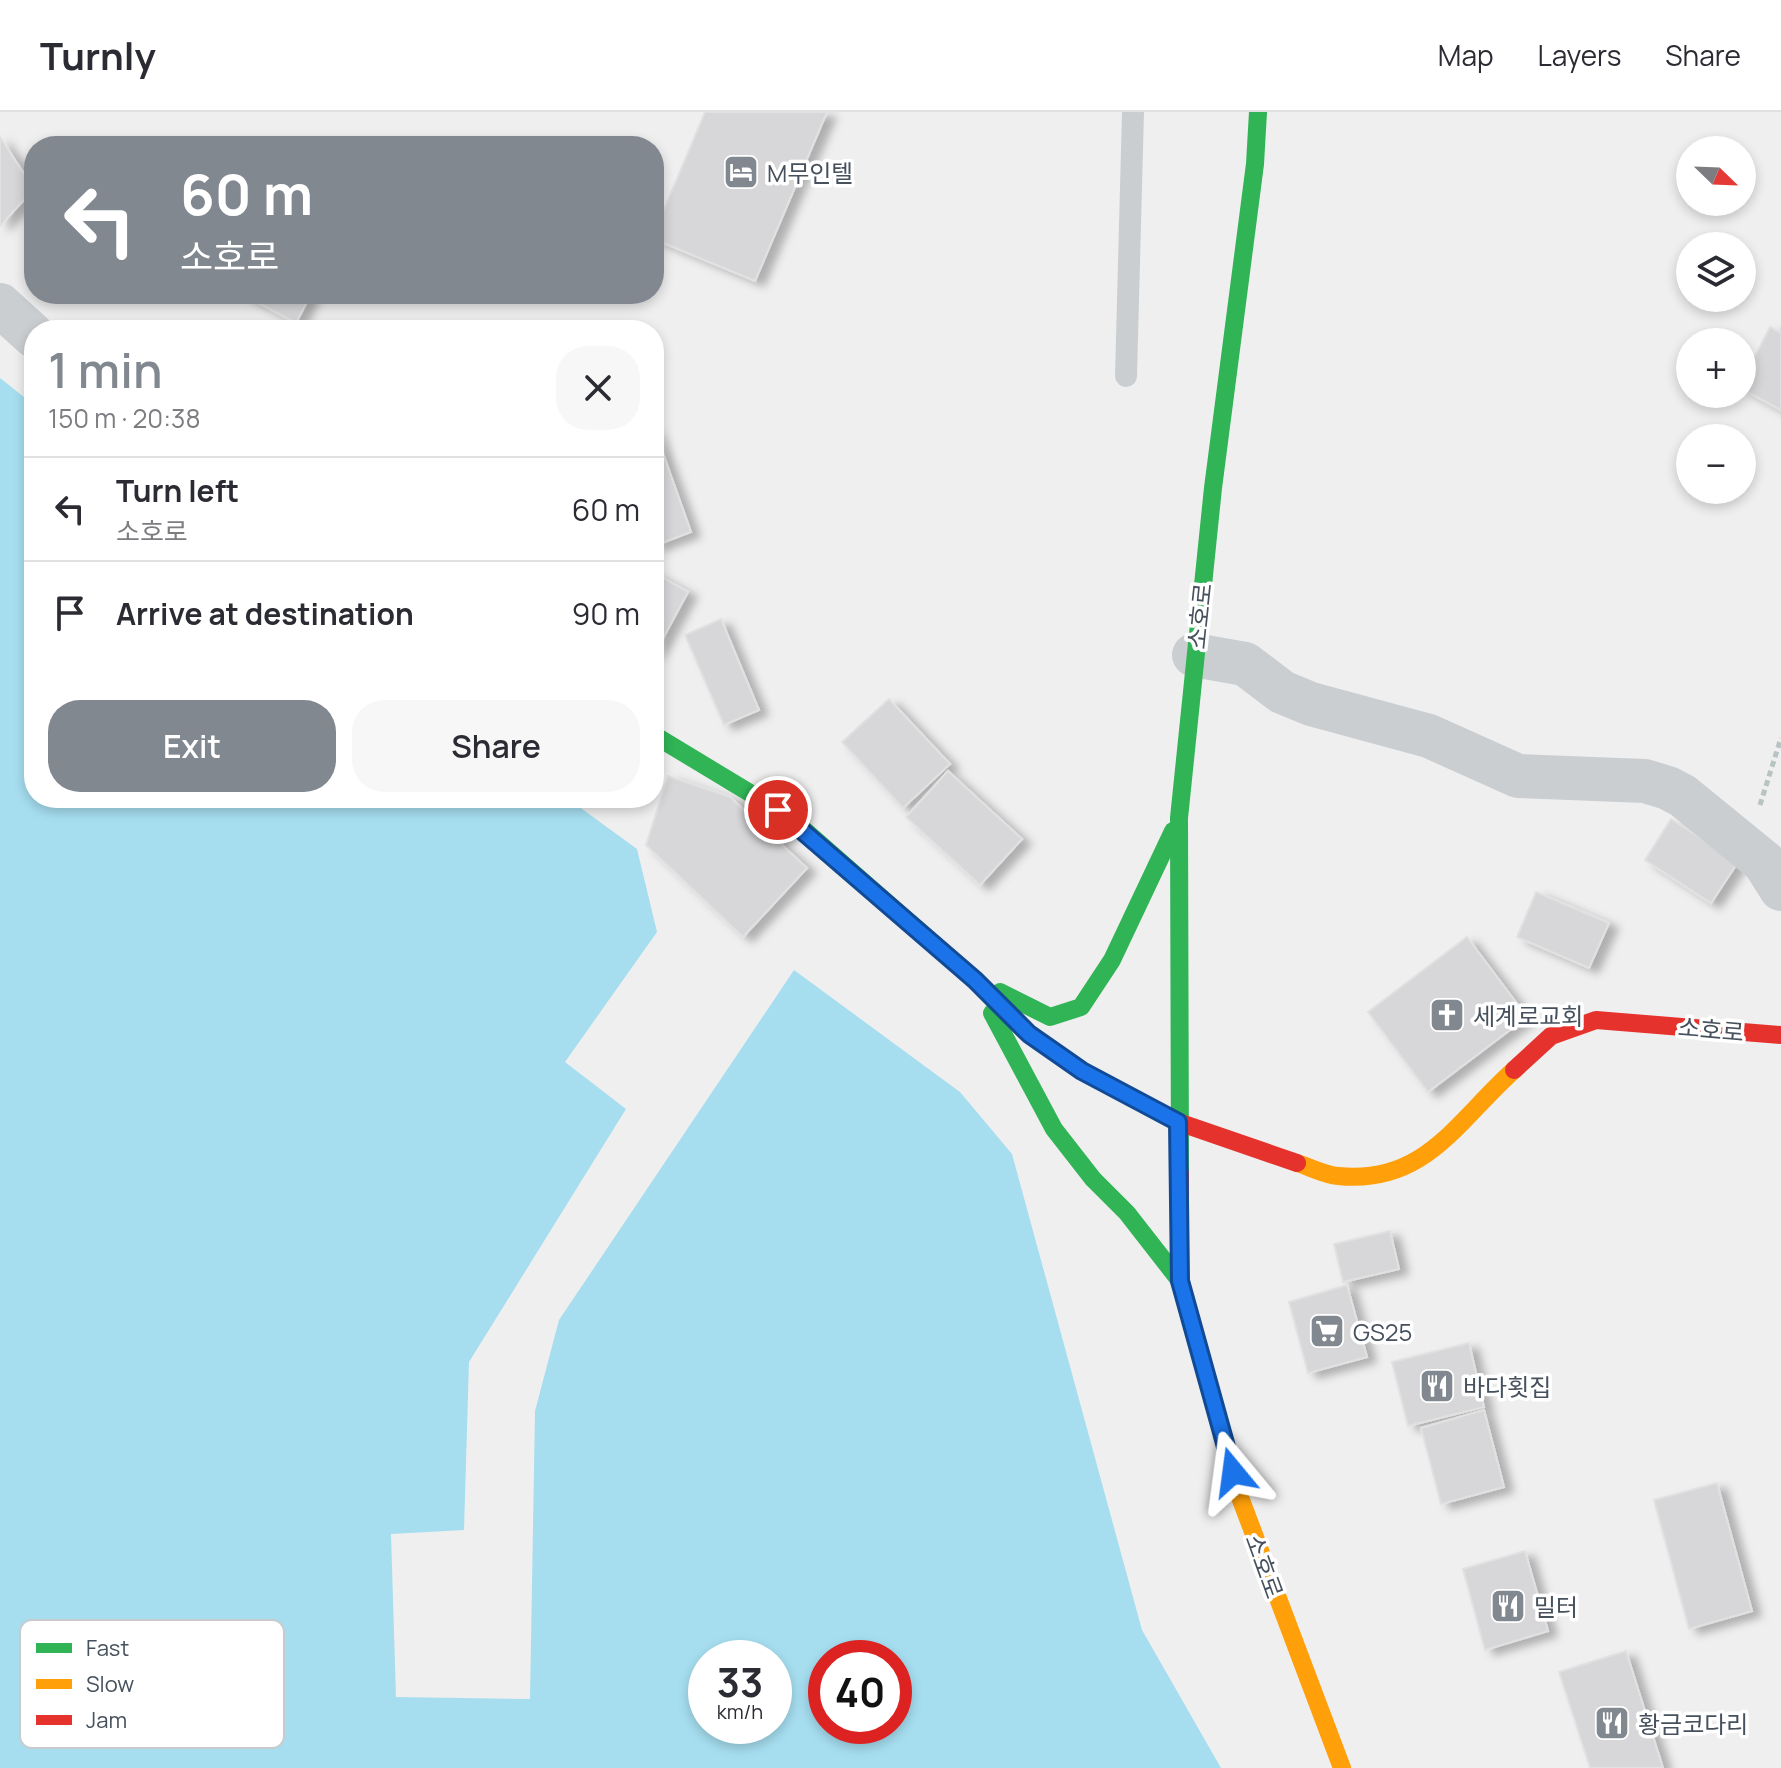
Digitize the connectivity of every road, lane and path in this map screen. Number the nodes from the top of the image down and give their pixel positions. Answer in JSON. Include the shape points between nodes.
{"nodes":[{"id":1,"x":1133,"y":112,"type":"edge"},
{"id":2,"x":1258,"y":112,"type":"edge"},
{"id":3,"x":0,"y":305,"type":"edge"},
{"id":4,"x":24,"y":327,"type":"edge"},
{"id":5,"x":1126,"y":376,"type":"dead end"},
{"id":6,"x":1194,"y":655,"type":"junction"},
{"id":7,"x":1781,"y":738,"type":"edge"},
{"id":8,"x":664,"y":741,"type":"edge"},
{"id":9,"x":1179,"y":818,"type":"junction"},
{"id":10,"x":1746,"y":848,"type":"junction"},
{"id":11,"x":1781,"y":889,"type":"edge"},
{"id":12,"x":975,"y":980,"type":"junction"},
{"id":13,"x":1781,"y":1035,"type":"edge"},
{"id":14,"x":1178,"y":1122,"type":"junction"},
{"id":15,"x":1180,"y":1281,"type":"junction"},
{"id":16,"x":1342,"y":1768,"type":"edge"}],
"edges":[{"from":1,"to":5,"type":"lane"},
{"from":2,"to":6,"type":"street","name":"소호로"},
{"from":3,"to":4,"type":"street"},
{"from":6,"to":9,"type":"street","name":"소호로"},
{"from":6,"to":10,"type":"street","via":[[1245,664],[1282,692],[1311,704],[1429,736],[1518,776],[1645,781],[1668,788]]},
{"from":7,"to":10,"type":"path"},
{"from":8,"to":12,"type":"street","name":"소호로","via":[[778,810]]},
{"from":9,"to":12,"type":"street","via":[[1112,960],[1081,1007],[1050,1017]]},
{"from":9,"to":14,"type":"street","name":"소호로"},
{"from":10,"to":11,"type":"street","via":[[1764,862]]},
{"from":12,"to":14,"type":"street","name":"소호로","via":[[1056,1053]]},
{"from":12,"to":15,"type":"street","via":[[1054,1129]]},
{"from":13,"to":14,"type":"street","name":"소호로","via":[[1596,1020],[1551,1036],[1419,1161],[1372,1177],[1312,1170]]},
{"from":14,"to":15,"type":"street","name":"소호로"},
{"from":15,"to":16,"type":"street","name":"소호로","via":[[1241,1500]]}]}
